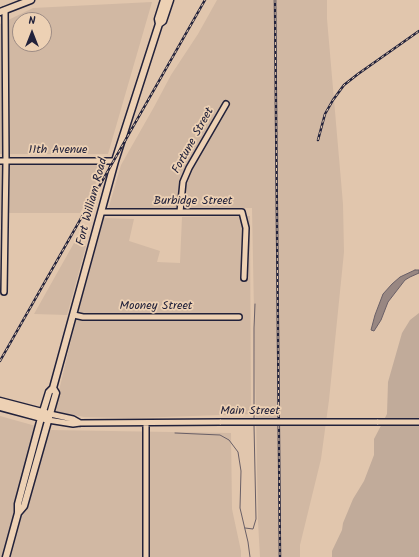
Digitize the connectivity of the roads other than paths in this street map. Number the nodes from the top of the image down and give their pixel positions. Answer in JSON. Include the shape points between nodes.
{"nodes":[{"id":1,"x":32,"y":0,"type":"edge"},
{"id":2,"x":164,"y":0,"type":"edge"},
{"id":3,"x":170,"y":0,"type":"edge"},
{"id":4,"x":3,"y":11,"type":"edge"},
{"id":5,"x":159,"y":24,"type":"junction"},
{"id":6,"x":226,"y":104,"type":"dead end"},
{"id":7,"x":3,"y":161,"type":"edge"},
{"id":8,"x":115,"y":161,"type":"junction"},
{"id":9,"x":102,"y":212,"type":"junction"},
{"id":10,"x":180,"y":212,"type":"junction"},
{"id":11,"x":244,"y":278,"type":"dead end"},
{"id":12,"x":4,"y":292,"type":"dead end"},
{"id":13,"x":74,"y":315,"type":"junction"},
{"id":14,"x":239,"y":317,"type":"dead end"},
{"id":15,"x":52,"y":388,"type":"junction"},
{"id":16,"x":0,"y":401,"type":"edge"},
{"id":17,"x":0,"y":407,"type":"edge"},
{"id":18,"x":43,"y":412,"type":"junction"},
{"id":19,"x":49,"y":417,"type":"junction"},
{"id":20,"x":41,"y":418,"type":"junction"},
{"id":21,"x":419,"y":422,"type":"edge"},
{"id":22,"x":146,"y":423,"type":"junction"},
{"id":23,"x":18,"y":513,"type":"junction"},
{"id":24,"x":6,"y":557,"type":"edge"},
{"id":25,"x":146,"y":557,"type":"edge"}],
"edges":[{"from":1,"to":4,"type":"main road"},
{"from":2,"to":5,"type":"main road","name":"Fort William Road"},
{"from":3,"to":5,"type":"main road","name":"Fort William Road","via":[[163,21]]},
{"from":4,"to":7,"type":"street"},
{"from":5,"to":8,"type":"main road","name":"Fort William Road"},
{"from":6,"to":10,"type":"street","name":"Fortune Street","via":[[183,182]]},
{"from":7,"to":8,"type":"street","name":"11th Avenue"},
{"from":7,"to":12,"type":"street"},
{"from":8,"to":9,"type":"main road","name":"Fort William Road"},
{"from":9,"to":10,"type":"street","name":"Burbidge Street"},
{"from":9,"to":13,"type":"main road","name":"Fort William Road"},
{"from":10,"to":11,"type":"street","name":"Burbidge Street","via":[[242,212],[246,228]]},
{"from":13,"to":14,"type":"street","name":"Mooney Street"},
{"from":13,"to":15,"type":"main road","name":"Fort William Road"},
{"from":15,"to":18,"type":"main road","name":"Fort William Road"},
{"from":15,"to":19,"type":"main road","name":"Fort William Road","via":[[56,392]]},
{"from":16,"to":18,"type":"main road"},
{"from":17,"to":20,"type":"main road"},
{"from":18,"to":19,"type":"main road"},
{"from":18,"to":20,"type":"main road","name":"Fort William Road"},
{"from":19,"to":20,"type":"main road"},
{"from":19,"to":22,"type":"street","name":"Main Street","via":[[73,424]]},
{"from":19,"to":23,"type":"main road","name":"Fort William Road","via":[[24,506]]},
{"from":20,"to":23,"type":"main road","name":"Fort William Road","via":[[18,504]]},
{"from":21,"to":22,"type":"street","name":"Main Street","bridge":true},
{"from":22,"to":25,"type":"street"},
{"from":23,"to":24,"type":"main road","name":"Fort William Road"}]}
